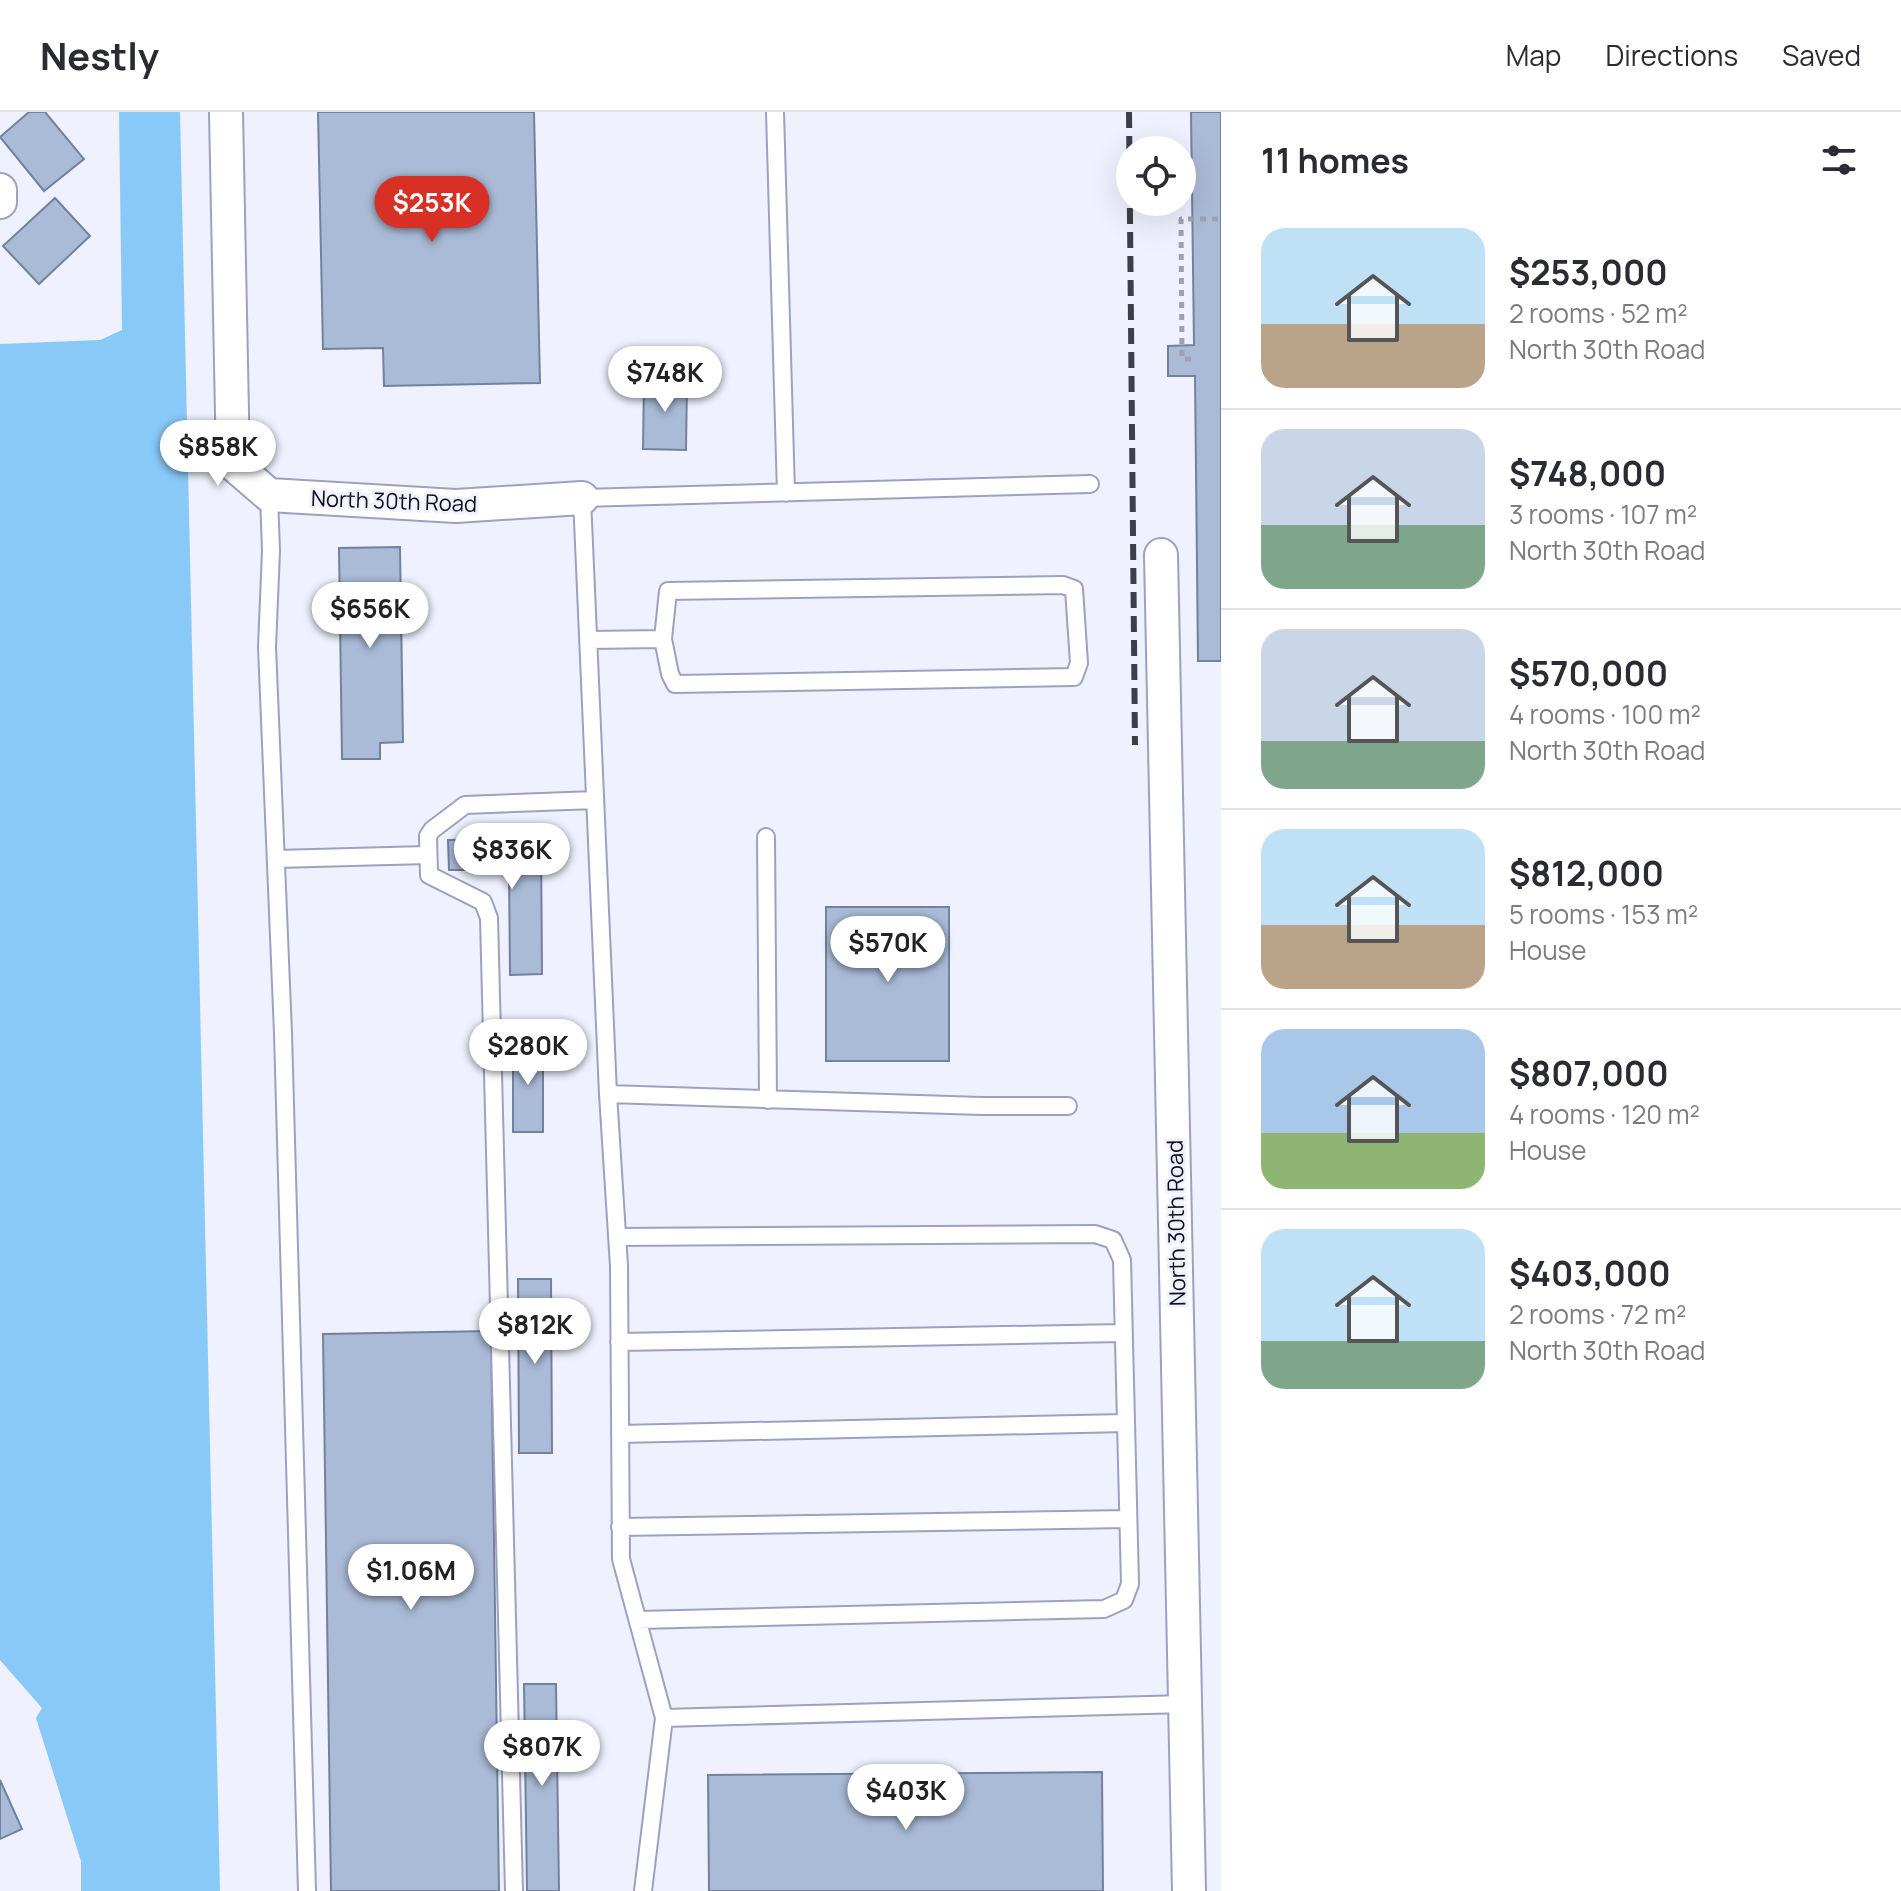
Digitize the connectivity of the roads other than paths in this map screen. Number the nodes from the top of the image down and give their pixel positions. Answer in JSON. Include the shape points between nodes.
{"nodes":[{"id":1,"x":226,"y":112,"type":"edge"},
{"id":2,"x":775,"y":112,"type":"edge"},
{"id":3,"x":0,"y":190,"type":"edge"},
{"id":4,"x":0,"y":202,"type":"edge"},
{"id":5,"x":1090,"y":484,"type":"dead end"},
{"id":6,"x":786,"y":493,"type":"junction"},
{"id":7,"x":269,"y":495,"type":"junction"},
{"id":8,"x":582,"y":498,"type":"junction"},
{"id":9,"x":1161,"y":555,"type":"dead end"},
{"id":10,"x":663,"y":639,"type":"junction"},
{"id":11,"x":588,"y":640,"type":"junction"},
{"id":12,"x":595,"y":800,"type":"junction"},
{"id":13,"x":766,"y":837,"type":"dead end"},
{"id":14,"x":427,"y":855,"type":"junction"},
{"id":15,"x":276,"y":859,"type":"junction"},
{"id":16,"x":608,"y":1094,"type":"junction"},
{"id":17,"x":768,"y":1100,"type":"junction"},
{"id":18,"x":1068,"y":1106,"type":"dead end"},
{"id":19,"x":617,"y":1237,"type":"junction"},
{"id":20,"x":1123,"y":1333,"type":"junction"},
{"id":21,"x":619,"y":1342,"type":"junction"},
{"id":22,"x":1125,"y":1423,"type":"junction"},
{"id":23,"x":620,"y":1434,"type":"junction"},
{"id":24,"x":1128,"y":1519,"type":"junction"},
{"id":25,"x":620,"y":1527,"type":"junction"},
{"id":26,"x":638,"y":1620,"type":"junction"},
{"id":27,"x":1186,"y":1704,"type":"junction"},
{"id":28,"x":664,"y":1718,"type":"junction"},
{"id":29,"x":307,"y":1891,"type":"edge"},
{"id":30,"x":514,"y":1891,"type":"edge"},
{"id":31,"x":643,"y":1891,"type":"edge"},
{"id":32,"x":1189,"y":1891,"type":"edge"}],
"edges":[{"from":1,"to":7,"type":"street","via":[[233,464]]},
{"from":2,"to":6,"type":"lane"},
{"from":3,"to":4,"type":"street"},
{"from":5,"to":6,"type":"lane"},
{"from":6,"to":8,"type":"lane"},
{"from":7,"to":8,"type":"street","name":"North 30th Road","via":[[456,506]]},
{"from":7,"to":15,"type":"lane","via":[[267,647]]},
{"from":8,"to":11,"type":"lane"},
{"from":9,"to":27,"type":"street","name":"North 30th Road"},
{"from":10,"to":10,"type":"lane","via":[[668,591],[1063,585],[1074,589],[1079,663],[1074,677],[675,684]]},
{"from":10,"to":11,"type":"lane"},
{"from":11,"to":12,"type":"lane"},
{"from":12,"to":14,"type":"lane","via":[[465,805],[432,830]]},
{"from":12,"to":16,"type":"lane"},
{"from":13,"to":17,"type":"lane"},
{"from":14,"to":15,"type":"lane"},
{"from":14,"to":30,"type":"lane","via":[[429,875],[483,902],[489,918]]},
{"from":15,"to":29,"type":"lane"},
{"from":16,"to":17,"type":"lane"},
{"from":16,"to":19,"type":"lane"},
{"from":17,"to":18,"type":"lane"},
{"from":19,"to":20,"type":"lane","via":[[1095,1234],[1113,1240],[1122,1260]]},
{"from":19,"to":21,"type":"lane"},
{"from":20,"to":21,"type":"lane"},
{"from":20,"to":22,"type":"lane"},
{"from":21,"to":23,"type":"lane"},
{"from":22,"to":23,"type":"lane"},
{"from":22,"to":24,"type":"lane"},
{"from":23,"to":25,"type":"lane"},
{"from":24,"to":25,"type":"lane"},
{"from":24,"to":26,"type":"lane","via":[[1130,1584],[1124,1600],[1104,1609]]},
{"from":25,"to":26,"type":"lane","via":[[621,1559]]},
{"from":26,"to":28,"type":"lane"},
{"from":27,"to":28,"type":"lane"},
{"from":27,"to":32,"type":"street","name":"North 30th Road"},
{"from":28,"to":31,"type":"lane"}]}
